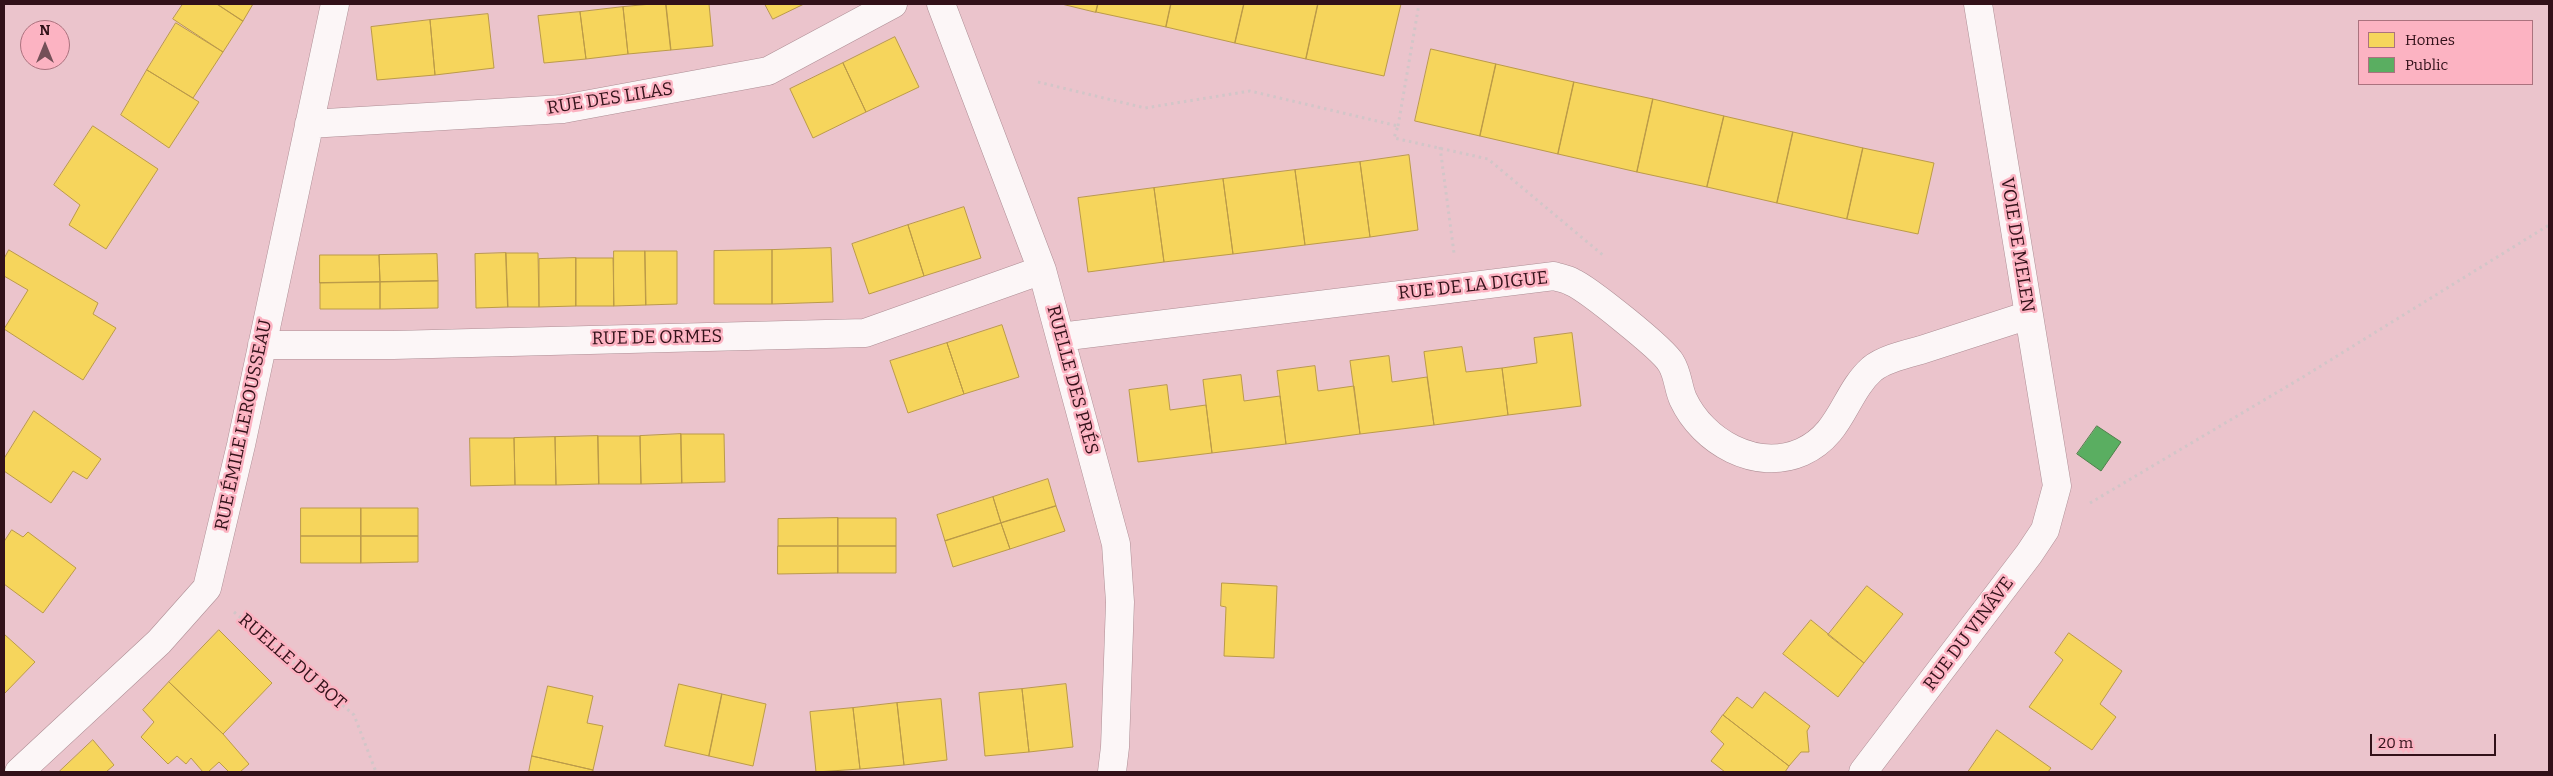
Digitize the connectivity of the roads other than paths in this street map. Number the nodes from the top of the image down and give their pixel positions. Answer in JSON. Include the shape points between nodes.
{"nodes":[{"id":1,"x":334,"y":4,"type":"edge"},
{"id":2,"x":893,"y":4,"type":"edge"},
{"id":3,"x":941,"y":4,"type":"edge"},
{"id":4,"x":1978,"y":4,"type":"edge"},
{"id":5,"x":309,"y":124,"type":"junction"},
{"id":6,"x":1042,"y":270,"type":"junction"},
{"id":7,"x":2029,"y":315,"type":"junction"},
{"id":8,"x":1060,"y":337,"type":"junction"},
{"id":9,"x":262,"y":345,"type":"junction"},
{"id":10,"x":2057,"y":486,"type":"joint"},
{"id":11,"x":19,"y":772,"type":"edge"},
{"id":12,"x":1112,"y":772,"type":"edge"},
{"id":13,"x":1863,"y":772,"type":"edge"}],
"edges":[{"from":1,"to":5,"type":"street","name":"RUE ÉMILE LEROUSSEAU"},
{"from":2,"to":5,"type":"street","name":"RUE DES LILAS","via":[[768,71],[563,109]]},
{"from":3,"to":6,"type":"street","name":"RUELLE DES PRÉS"},
{"from":4,"to":7,"type":"street","name":"VOIE DE MELEN"},
{"from":5,"to":9,"type":"street","name":"RUE ÉMILE LEROUSSEAU"},
{"from":6,"to":8,"type":"street","name":"RUELLE DES PRÉS"},
{"from":6,"to":9,"type":"street","name":"RUE DE ORMES","via":[[865,333],[393,345]]},
{"from":7,"to":8,"type":"street","name":"RUE DE LA DIGUE","via":[[1873,368],[1836,424],[1822,439],[1802,452],[1780,457],[1757,457],[1732,450],[1712,437],[1694,419],[1682,398],[1671,363],[1656,347],[1573,282],[1554,276]]},
{"from":7,"to":10,"type":"street","name":"VOIE DE MELEN"},
{"from":8,"to":12,"type":"street","name":"RUELLE DES PRÉS","via":[[1116,544],[1120,602],[1116,747]]},
{"from":9,"to":11,"type":"street","name":"RUE ÉMILE LEROUSSEAU","via":[[207,588],[159,642]]},
{"from":10,"to":13,"type":"street","name":"RUE DU VINÂVE","via":[[2045,530],[2008,584]]}]}
